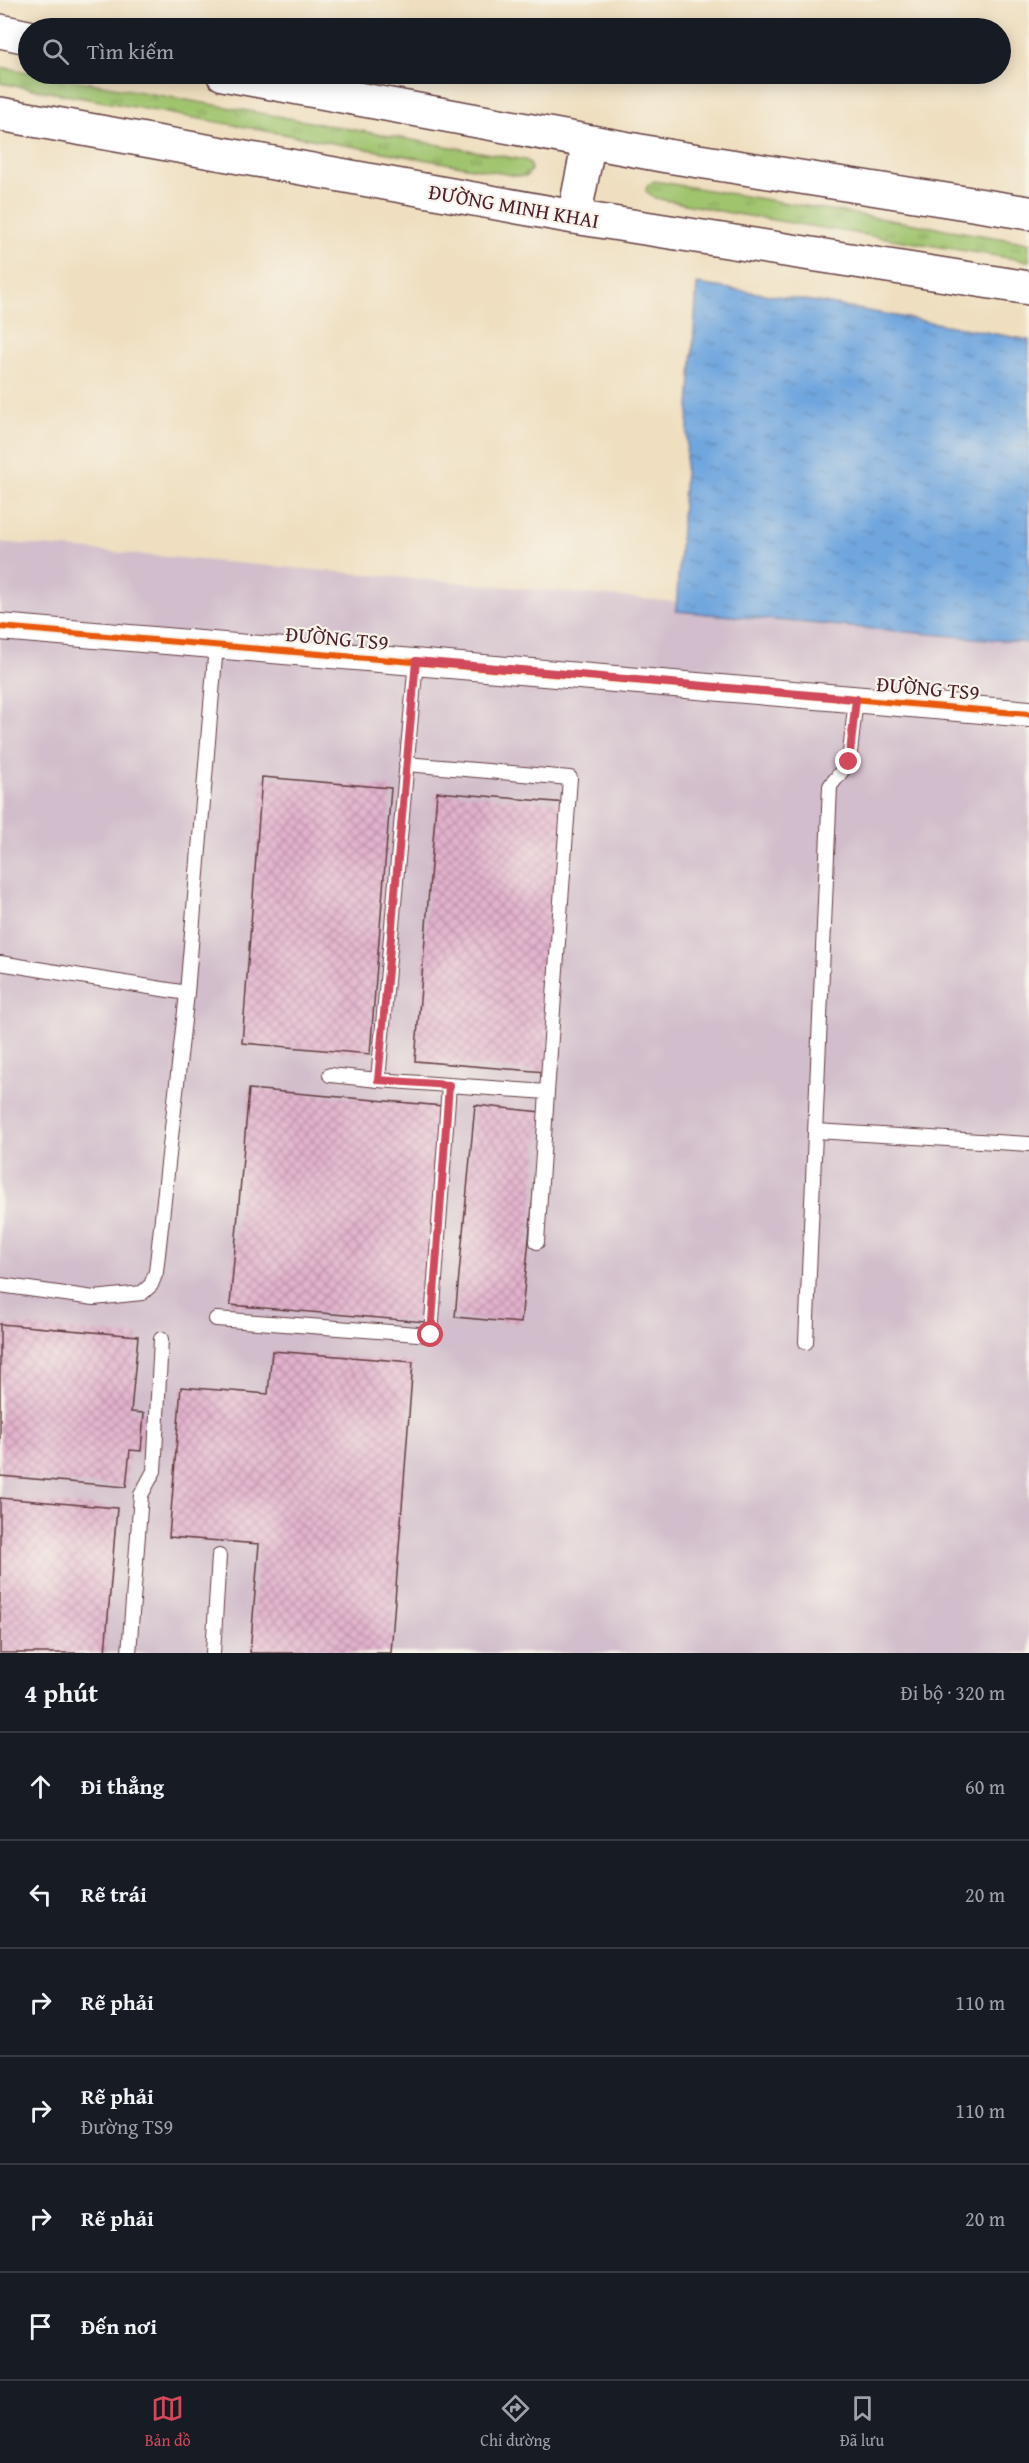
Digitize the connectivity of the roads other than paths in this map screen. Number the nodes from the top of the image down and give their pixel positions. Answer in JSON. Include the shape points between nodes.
{"nodes":[{"id":1,"x":0,"y":31,"type":"edge"},
{"id":2,"x":18,"y":35,"type":"edge"},
{"id":3,"x":277,"y":84,"type":"edge"},
{"id":4,"x":0,"y":114,"type":"edge"},
{"id":5,"x":589,"y":142,"type":"junction"},
{"id":6,"x":1029,"y":213,"type":"edge"},
{"id":7,"x":574,"y":217,"type":"junction"},
{"id":8,"x":1029,"y":288,"type":"edge"},
{"id":9,"x":0,"y":627,"type":"edge"},
{"id":10,"x":216,"y":645,"type":"junction"},
{"id":11,"x":416,"y":661,"type":"junction"},
{"id":12,"x":856,"y":699,"type":"junction"},
{"id":13,"x":1029,"y":714,"type":"edge"},
{"id":14,"x":406,"y":764,"type":"junction"},
{"id":15,"x":0,"y":963,"type":"edge"},
{"id":16,"x":187,"y":993,"type":"junction"},
{"id":17,"x":330,"y":1075,"type":"dead end"},
{"id":18,"x":378,"y":1080,"type":"junction"},
{"id":19,"x":449,"y":1085,"type":"junction"},
{"id":20,"x":547,"y":1092,"type":"junction"},
{"id":21,"x":816,"y":1131,"type":"junction"},
{"id":22,"x":1029,"y":1144,"type":"edge"},
{"id":23,"x":537,"y":1242,"type":"dead end"},
{"id":24,"x":0,"y":1285,"type":"edge"},
{"id":25,"x":216,"y":1319,"type":"dead end"},
{"id":26,"x":161,"y":1339,"type":"dead end"},
{"id":27,"x":806,"y":1342,"type":"dead end"},
{"id":28,"x":219,"y":1556,"type":"dead end"},
{"id":29,"x":129,"y":1653,"type":"edge"},
{"id":30,"x":213,"y":1653,"type":"edge"}],
"edges":[{"from":1,"to":2,"type":"main road"},
{"from":3,"to":5,"type":"main road"},
{"from":4,"to":7,"type":"main road","name":"ĐƯỜNG MINH KHAI"},
{"from":5,"to":6,"type":"main road"},
{"from":5,"to":7,"type":"main road"},
{"from":7,"to":8,"type":"main road","name":"ĐƯỜNG MINH KHAI"},
{"from":9,"to":10,"type":"street","name":"ĐƯỜNG TS9"},
{"from":10,"to":11,"type":"street","name":"ĐƯỜNG TS9"},
{"from":10,"to":16,"type":"lane"},
{"from":11,"to":12,"type":"street","name":"ĐƯỜNG TS9"},
{"from":11,"to":14,"type":"lane"},
{"from":12,"to":13,"type":"street","name":"ĐƯỜNG TS9"},
{"from":12,"to":21,"type":"lane","via":[[849,762],[830,786]]},
{"from":14,"to":18,"type":"lane"},
{"from":14,"to":20,"type":"lane","via":[[570,778]]},
{"from":15,"to":16,"type":"lane"},
{"from":16,"to":24,"type":"lane","via":[[156,1272],[151,1285],[141,1293],[94,1298]]},
{"from":17,"to":18,"type":"lane"},
{"from":18,"to":19,"type":"lane"},
{"from":19,"to":20,"type":"lane"},
{"from":19,"to":25,"type":"lane","via":[[431,1335]]},
{"from":20,"to":23,"type":"lane"},
{"from":21,"to":22,"type":"lane"},
{"from":21,"to":27,"type":"lane"},
{"from":26,"to":29,"type":"lane","via":[[154,1470],[141,1495]]},
{"from":28,"to":30,"type":"lane"}]}
